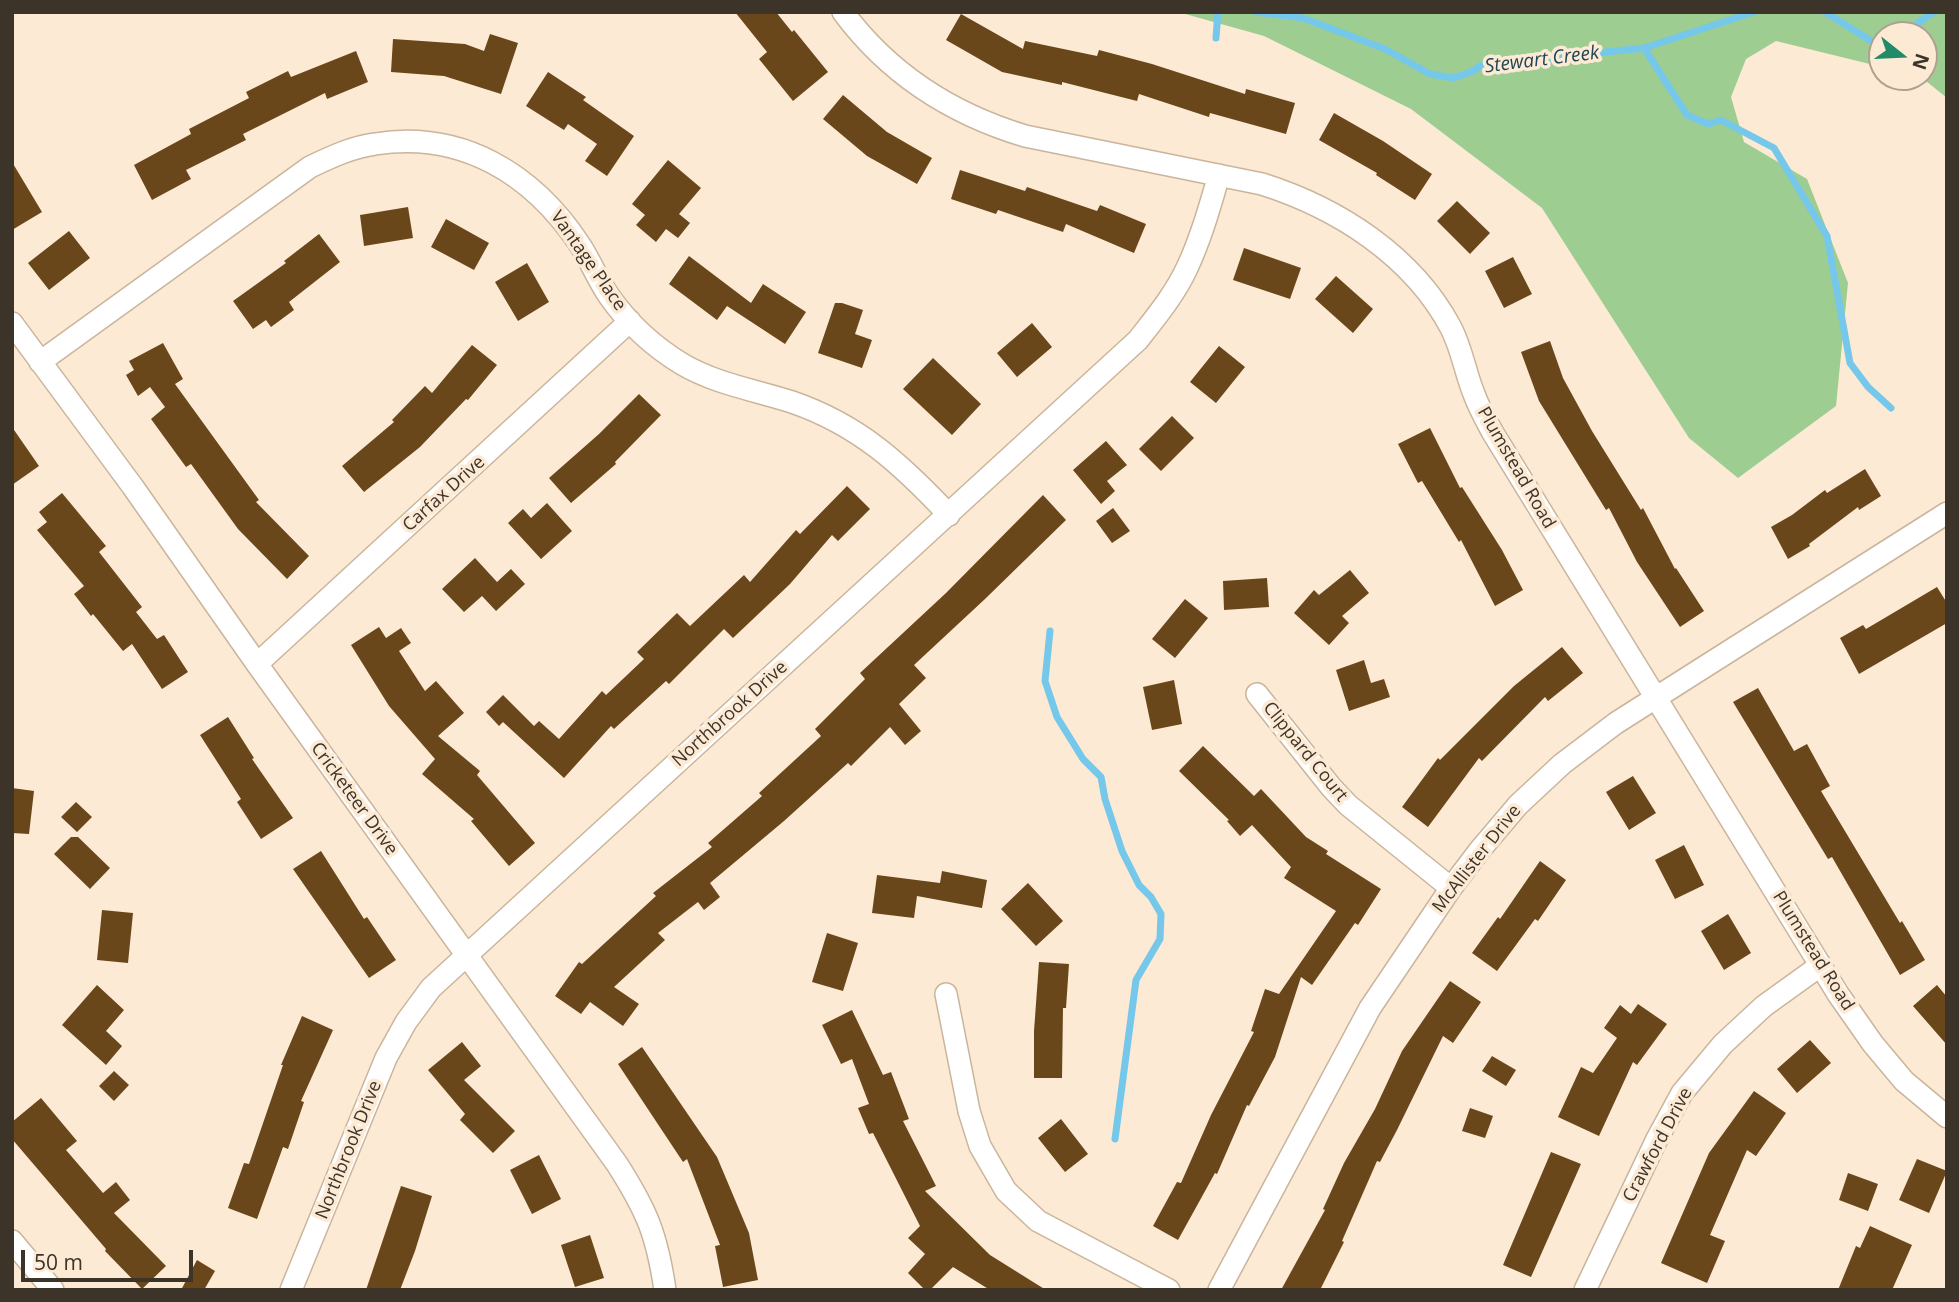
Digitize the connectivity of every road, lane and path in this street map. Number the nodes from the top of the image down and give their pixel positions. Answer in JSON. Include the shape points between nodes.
{"nodes":[{"id":1,"x":843,"y":12,"type":"edge"},
{"id":2,"x":1219,"y":175,"type":"junction"},
{"id":3,"x":630,"y":321,"type":"junction"},
{"id":4,"x":12,"y":323,"type":"edge"},
{"id":5,"x":40,"y":362,"type":"junction"},
{"id":6,"x":1947,"y":513,"type":"edge"},
{"id":7,"x":949,"y":515,"type":"junction"},
{"id":8,"x":257,"y":664,"type":"junction"},
{"id":9,"x":1257,"y":694,"type":"dead end"},
{"id":10,"x":1656,"y":698,"type":"junction"},
{"id":11,"x":1451,"y":888,"type":"junction"},
{"id":12,"x":465,"y":956,"type":"junction"},
{"id":13,"x":1821,"y":965,"type":"junction"},
{"id":14,"x":946,"y":994,"type":"dead end"},
{"id":15,"x":1947,"y":1116,"type":"edge"},
{"id":16,"x":12,"y":1241,"type":"edge"},
{"id":17,"x":53,"y":1290,"type":"edge"},
{"id":18,"x":291,"y":1290,"type":"edge"},
{"id":19,"x":665,"y":1290,"type":"edge"},
{"id":20,"x":1169,"y":1290,"type":"edge"},
{"id":21,"x":1219,"y":1290,"type":"edge"},
{"id":22,"x":1585,"y":1290,"type":"edge"}],
"edges":[{"from":1,"to":2,"type":"street","name":"Plumstead Road","via":[[886,60],[957,110],[1025,136]]},
{"from":2,"to":7,"type":"street","name":"Northbrook Drive","via":[[1186,270],[1162,310],[1138,340]]},
{"from":2,"to":10,"type":"street","name":"Plumstead Road","via":[[1262,184],[1325,209],[1364,233],[1428,294],[1450,327],[1493,433]]},
{"from":3,"to":5,"type":"street","name":"Vantage Place","via":[[556,213],[527,185],[476,155],[407,141],[341,152],[310,167]]},
{"from":3,"to":7,"type":"street","name":"Vantage Place","via":[[652,342],[704,375],[791,402],[853,431],[909,472]]},
{"from":3,"to":8,"type":"street","name":"Carfax Drive"},
{"from":4,"to":5,"type":"street","name":"Cricketeer Drive"},
{"from":5,"to":8,"type":"street","name":"Cricketeer Drive"},
{"from":6,"to":10,"type":"street","name":"McAllister Drive"},
{"from":7,"to":12,"type":"street","name":"Northbrook Drive"},
{"from":8,"to":12,"type":"street","name":"Cricketeer Drive"},
{"from":9,"to":11,"type":"street","name":"Clippard Court","via":[[1348,805]]},
{"from":10,"to":11,"type":"street","name":"McAllister Drive","via":[[1562,764],[1518,805]]},
{"from":10,"to":13,"type":"street","name":"Plumstead Road"},
{"from":11,"to":21,"type":"street","name":"McAllister Drive","via":[[1370,1008]]},
{"from":12,"to":18,"type":"street","name":"Northbrook Drive","via":[[431,988],[386,1058]]},
{"from":12,"to":19,"type":"street","name":"Cricketeer Drive","via":[[640,1200],[655,1234]]},
{"from":13,"to":15,"type":"street","name":"Plumstead Road","via":[[1873,1044],[1904,1080]]},
{"from":13,"to":22,"type":"street","name":"Crawford Drive","via":[[1764,1006],[1723,1044],[1682,1093]]},
{"from":14,"to":20,"type":"street","via":[[969,1111],[980,1146],[1006,1191],[1038,1221]]},
{"from":16,"to":17,"type":"street"}]}
